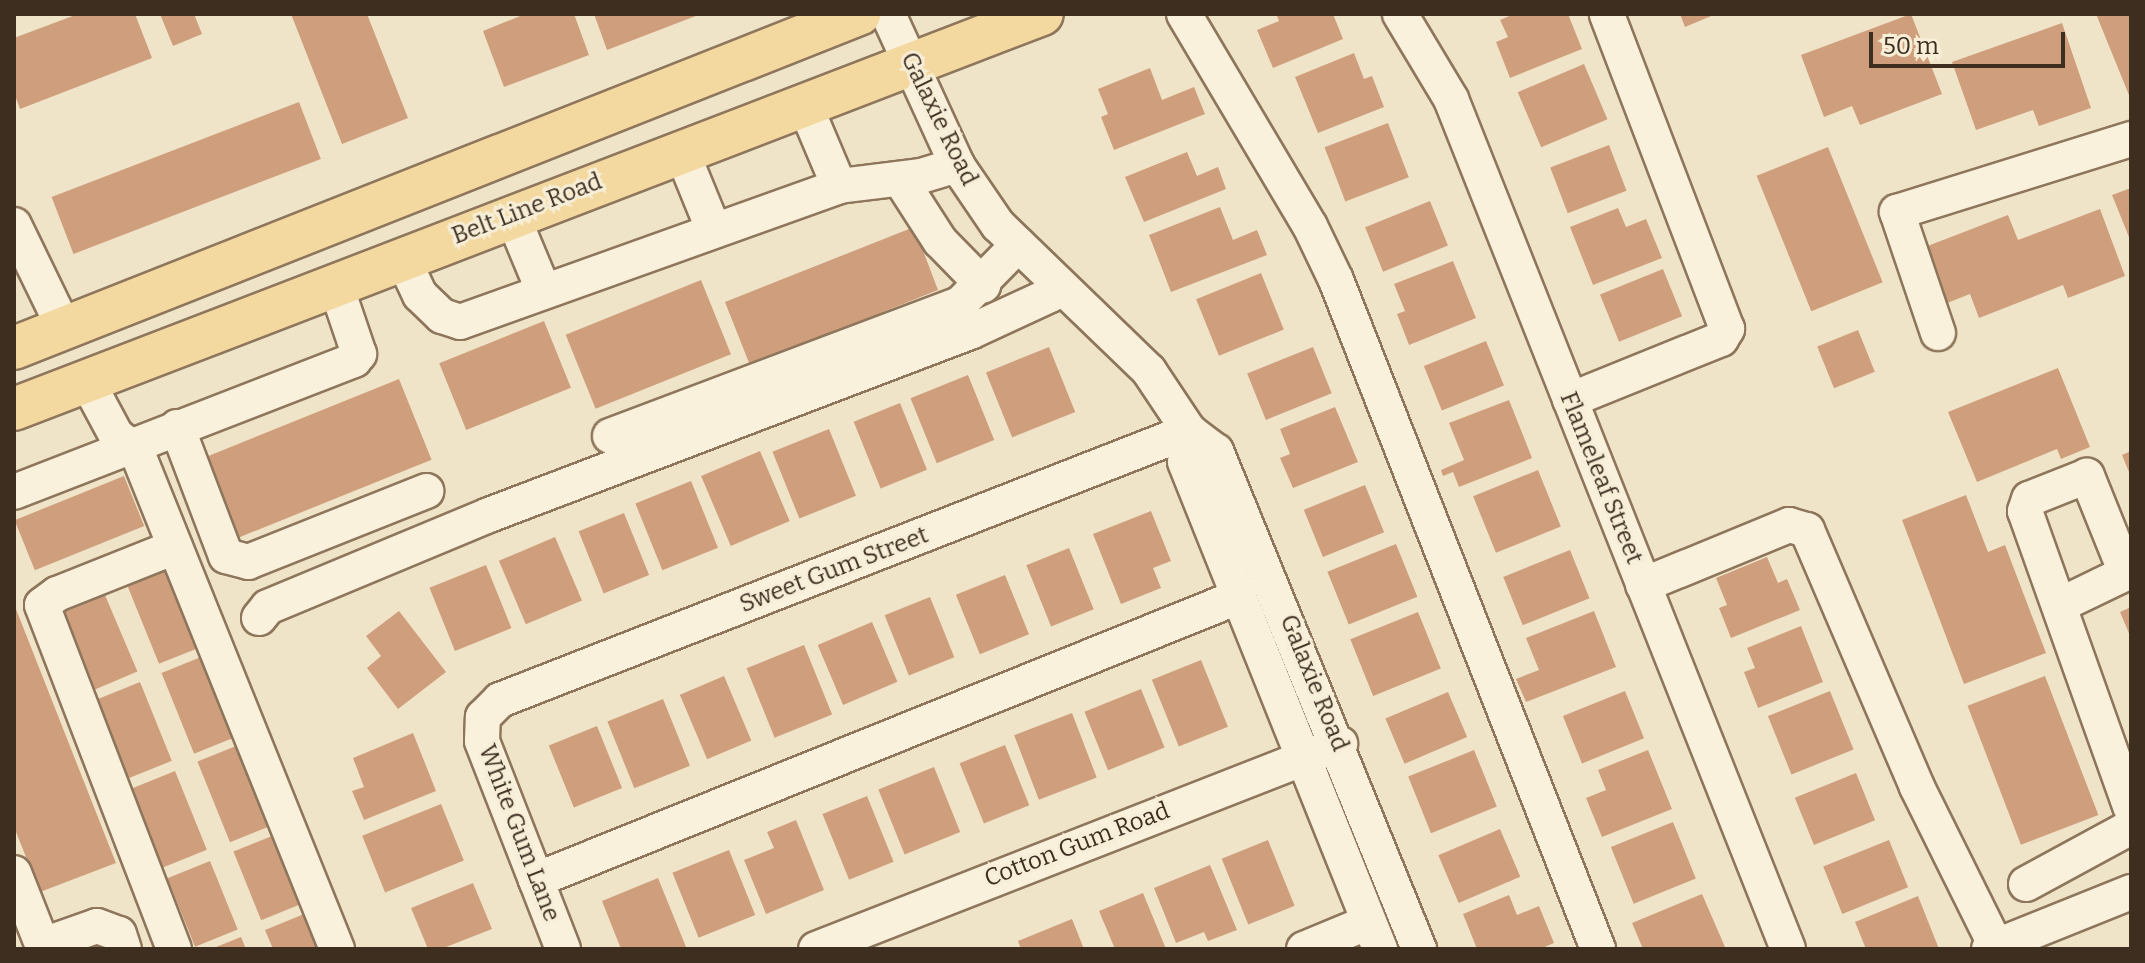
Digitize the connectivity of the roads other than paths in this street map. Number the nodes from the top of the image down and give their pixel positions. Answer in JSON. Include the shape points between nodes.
{"nodes":[{"id":1,"x":859,"y":14,"type":"edge"},
{"id":2,"x":888,"y":14,"type":"edge"},
{"id":3,"x":1042,"y":14,"type":"edge"},
{"id":4,"x":1184,"y":14,"type":"edge"},
{"id":5,"x":1400,"y":14,"type":"edge"},
{"id":6,"x":1607,"y":14,"type":"edge"},
{"id":7,"x":911,"y":62,"type":"junction"},
{"id":8,"x":804,"y":103,"type":"junction"},
{"id":9,"x":2131,"y":139,"type":"edge"},
{"id":10,"x":681,"y":150,"type":"junction"},
{"id":11,"x":957,"y":165,"type":"junction"},
{"id":12,"x":900,"y":179,"type":"junction"},
{"id":13,"x":839,"y":186,"type":"junction"},
{"id":14,"x":512,"y":215,"type":"junction"},
{"id":15,"x":14,"y":225,"type":"edge"},
{"id":16,"x":714,"y":231,"type":"junction"},
{"id":17,"x":1018,"y":245,"type":"junction"},
{"id":18,"x":402,"y":257,"type":"junction"},
{"id":19,"x":335,"y":283,"type":"junction"},
{"id":20,"x":983,"y":285,"type":"junction"},
{"id":21,"x":1059,"y":285,"type":"junction"},
{"id":22,"x":544,"y":292,"type":"junction"},
{"id":23,"x":64,"y":328,"type":"junction"},
{"id":24,"x":1938,"y":333,"type":"dead end"},
{"id":25,"x":14,"y":348,"type":"edge"},
{"id":26,"x":87,"y":381,"type":"junction"},
{"id":27,"x":1570,"y":400,"type":"junction"},
{"id":28,"x":14,"y":409,"type":"edge"},
{"id":29,"x":177,"y":427,"type":"junction"},
{"id":30,"x":1189,"y":431,"type":"junction"},
{"id":31,"x":610,"y":436,"type":"dead end"},
{"id":32,"x":129,"y":445,"type":"junction"},
{"id":33,"x":426,"y":491,"type":"dead end"},
{"id":34,"x":14,"y":492,"type":"edge"},
{"id":35,"x":175,"y":547,"type":"junction"},
{"id":36,"x":1643,"y":585,"type":"junction"},
{"id":37,"x":1238,"y":597,"type":"junction"},
{"id":38,"x":2062,"y":604,"type":"dead end"},
{"id":39,"x":259,"y":618,"type":"dead end"},
{"id":40,"x":483,"y":717,"type":"joint"},
{"id":41,"x":1340,"y":744,"type":"junction"},
{"id":42,"x":1303,"y":757,"type":"junction"},
{"id":43,"x":2131,"y":808,"type":"edge"},
{"id":44,"x":2131,"y":827,"type":"edge"},
{"id":45,"x":14,"y":873,"type":"edge"},
{"id":46,"x":536,"y":880,"type":"junction"},
{"id":47,"x":2026,"y":884,"type":"dead end"},
{"id":48,"x":2131,"y":892,"type":"edge"},
{"id":49,"x":1374,"y":936,"type":"edge"},
{"id":50,"x":44,"y":947,"type":"edge"},
{"id":51,"x":1992,"y":948,"type":"edge"},
{"id":52,"x":124,"y":949,"type":"edge"},
{"id":53,"x":174,"y":949,"type":"edge"},
{"id":54,"x":337,"y":949,"type":"edge"},
{"id":55,"x":563,"y":949,"type":"edge"},
{"id":56,"x":816,"y":949,"type":"edge"},
{"id":57,"x":1304,"y":949,"type":"edge"},
{"id":58,"x":1419,"y":949,"type":"edge"},
{"id":59,"x":1598,"y":949,"type":"edge"},
{"id":60,"x":1788,"y":949,"type":"edge"}],
"edges":[{"from":1,"to":23,"type":"main road"},
{"from":2,"to":7,"type":"street","name":"Galaxie Road"},
{"from":3,"to":7,"type":"main road","name":"Belt Line Road"},
{"from":4,"to":59,"type":"street","via":[[1310,226],[1336,280]]},
{"from":5,"to":27,"type":"street","name":"Flameleaf Street","via":[[1451,99]]},
{"from":6,"to":27,"type":"street","via":[[1727,329],[1721,339]]},
{"from":7,"to":8,"type":"main road","name":"Belt Line Road"},
{"from":7,"to":11,"type":"street","name":"Galaxie Road"},
{"from":8,"to":10,"type":"main road","name":"Belt Line Road"},
{"from":8,"to":13,"type":"street"},
{"from":9,"to":24,"type":"street","via":[[1897,212]]},
{"from":10,"to":14,"type":"main road","name":"Belt Line Road"},
{"from":10,"to":16,"type":"street"},
{"from":11,"to":12,"type":"street"},
{"from":11,"to":17,"type":"street","name":"Galaxie Road"},
{"from":12,"to":13,"type":"street"},
{"from":12,"to":20,"type":"street","via":[[940,241]]},
{"from":13,"to":16,"type":"street"},
{"from":14,"to":18,"type":"main road","name":"Belt Line Road"},
{"from":14,"to":22,"type":"street"},
{"from":15,"to":23,"type":"street"},
{"from":16,"to":22,"type":"street"},
{"from":17,"to":20,"type":"street"},
{"from":17,"to":21,"type":"street","name":"Galaxie Road"},
{"from":18,"to":19,"type":"main road","name":"Belt Line Road"},
{"from":18,"to":22,"type":"street","via":[[420,295],[442,316],[460,322]]},
{"from":19,"to":26,"type":"main road","name":"Belt Line Road"},
{"from":19,"to":29,"type":"street","via":[[359,354],[354,360]]},
{"from":20,"to":31,"type":"street","via":[[960,304]]},
{"from":21,"to":30,"type":"street","name":"Galaxie Road","via":[[1149,371]]},
{"from":21,"to":39,"type":"street","via":[[1050,295],[970,332],[489,515],[268,607]]},
{"from":23,"to":25,"type":"main road"},
{"from":23,"to":26,"type":"main road"},
{"from":26,"to":28,"type":"main road","name":"Belt Line Road"},
{"from":26,"to":32,"type":"street","via":[[116,435]]},
{"from":27,"to":36,"type":"street","name":"Flameleaf Street"},
{"from":29,"to":32,"type":"street"},
{"from":29,"to":33,"type":"street","via":[[226,556],[248,562]]},
{"from":30,"to":37,"type":"street","name":"Galaxie Road","via":[[1185,462]]},
{"from":30,"to":40,"type":"street","name":"Sweet Gum Street","via":[[500,700]]},
{"from":30,"to":41,"type":"street","name":"Galaxie Road","via":[[1216,451],[1230,477]]},
{"from":32,"to":34,"type":"street"},
{"from":32,"to":35,"type":"street","via":[[137,452]]},
{"from":35,"to":53,"type":"street","via":[[57,594],[42,605]]},
{"from":35,"to":54,"type":"street"},
{"from":36,"to":51,"type":"street","via":[[1789,525],[1807,530]]},
{"from":36,"to":60,"type":"street","name":"Flameleaf Street"},
{"from":37,"to":42,"type":"street","name":"Galaxie Road"},
{"from":37,"to":46,"type":"street"},
{"from":38,"to":43,"type":"street"},
{"from":40,"to":46,"type":"street","name":"White Gum Lane","via":[[482,741]]},
{"from":41,"to":42,"type":"street","name":"Cotton Gum Road"},
{"from":41,"to":58,"type":"street","name":"Galaxie Road"},
{"from":42,"to":49,"type":"street","name":"Galaxie Road"},
{"from":42,"to":56,"type":"street","name":"Cotton Gum Road"},
{"from":44,"to":47,"type":"street"},
{"from":45,"to":50,"type":"street"},
{"from":46,"to":55,"type":"street","name":"White Gum Lane"},
{"from":48,"to":51,"type":"street"},
{"from":49,"to":57,"type":"street"},
{"from":50,"to":52,"type":"street","via":[[97,926],[119,934]]}]}
